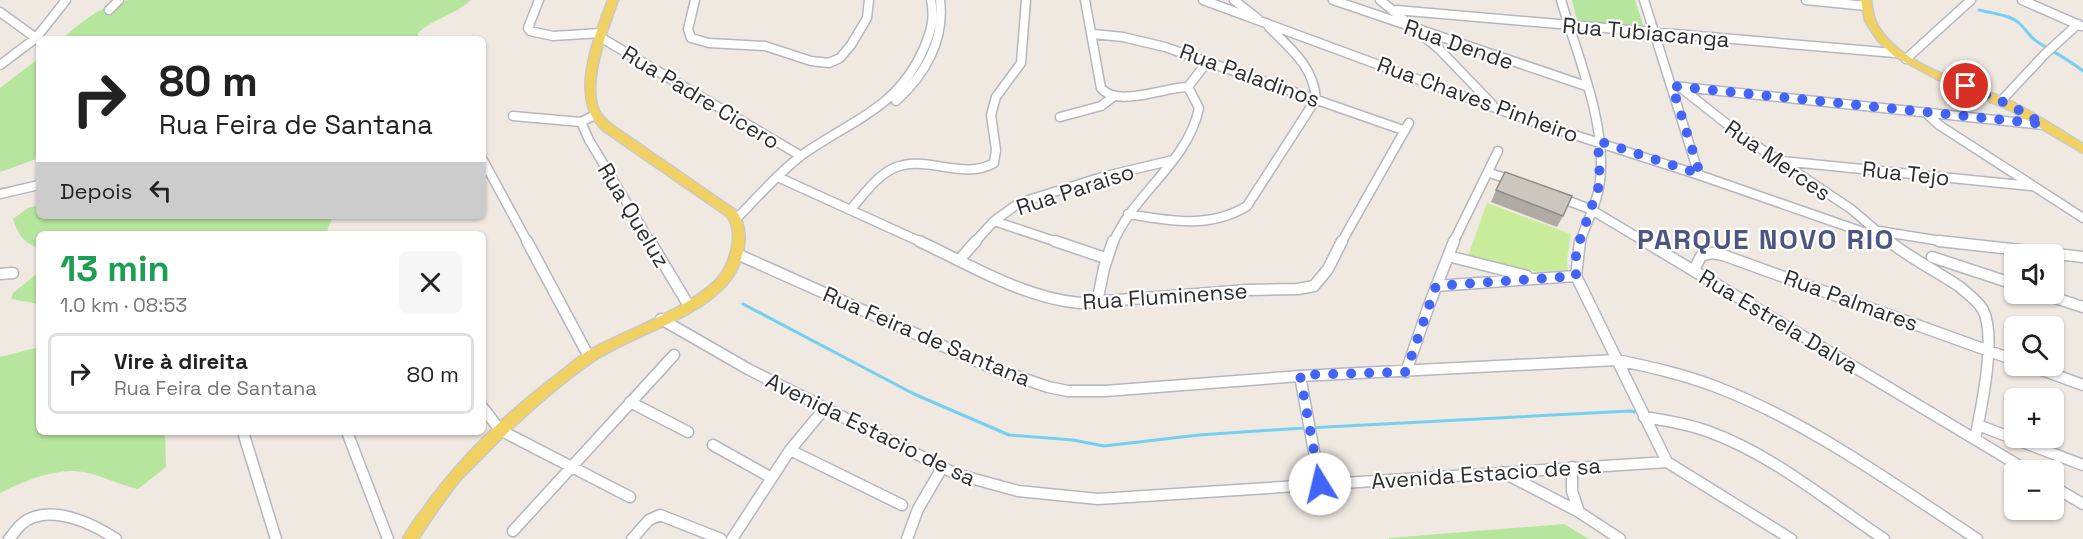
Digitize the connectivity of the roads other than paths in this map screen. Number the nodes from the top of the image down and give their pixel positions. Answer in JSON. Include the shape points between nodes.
{"nodes":[{"id":1,"x":66,"y":0,"type":"edge"},
{"id":2,"x":118,"y":0,"type":"edge"},
{"id":3,"x":539,"y":0,"type":"edge"},
{"id":4,"x":613,"y":0,"type":"edge"},
{"id":5,"x":694,"y":0,"type":"edge"},
{"id":6,"x":869,"y":0,"type":"edge"},
{"id":7,"x":931,"y":0,"type":"edge"},
{"id":8,"x":940,"y":0,"type":"edge"},
{"id":9,"x":1026,"y":0,"type":"edge"},
{"id":10,"x":1085,"y":0,"type":"edge"},
{"id":11,"x":1203,"y":0,"type":"edge"},
{"id":12,"x":1234,"y":0,"type":"edge"},
{"id":13,"x":1333,"y":0,"type":"edge"},
{"id":14,"x":1380,"y":0,"type":"edge"},
{"id":15,"x":1561,"y":0,"type":"edge"},
{"id":16,"x":1644,"y":0,"type":"edge"},
{"id":17,"x":1806,"y":0,"type":"edge"},
{"id":18,"x":1971,"y":0,"type":"edge"},
{"id":19,"x":2022,"y":0,"type":"edge"},
{"id":20,"x":1866,"y":3,"type":"edge"},
{"id":21,"x":109,"y":9,"type":"dead end"},
{"id":22,"x":1396,"y":10,"type":"junction"},
{"id":23,"x":0,"y":12,"type":"edge"},
{"id":24,"x":1265,"y":24,"type":"junction"},
{"id":25,"x":1568,"y":26,"type":"junction"},
{"id":26,"x":2080,"y":26,"type":"edge"},
{"id":27,"x":1416,"y":28,"type":"junction"},
{"id":28,"x":1654,"y":32,"type":"junction"},
{"id":29,"x":1093,"y":34,"type":"junction"},
{"id":30,"x":601,"y":35,"type":"junction"},
{"id":31,"x":38,"y":36,"type":"edge"},
{"id":32,"x":36,"y":38,"type":"joint"},
{"id":33,"x":1446,"y":39,"type":"junction"},
{"id":34,"x":1437,"y":47,"type":"junction"},
{"id":35,"x":1895,"y":53,"type":"junction"},
{"id":36,"x":1906,"y":59,"type":"junction"},
{"id":37,"x":1207,"y":62,"type":"junction"},
{"id":38,"x":0,"y":65,"type":"edge"},
{"id":39,"x":1477,"y":86,"type":"junction"},
{"id":40,"x":1586,"y":86,"type":"junction"},
{"id":41,"x":1188,"y":87,"type":"junction"},
{"id":42,"x":1676,"y":87,"type":"junction"},
{"id":43,"x":1468,"y":96,"type":"junction"},
{"id":44,"x":1113,"y":97,"type":"junction"},
{"id":45,"x":1316,"y":99,"type":"junction"},
{"id":46,"x":2001,"y":101,"type":"junction"},
{"id":47,"x":1495,"y":107,"type":"junction"},
{"id":48,"x":1926,"y":113,"type":"junction"},
{"id":49,"x":596,"y":115,"type":"junction"},
{"id":50,"x":513,"y":116,"type":"dead end"},
{"id":51,"x":1060,"y":117,"type":"dead end"},
{"id":52,"x":581,"y":122,"type":"junction"},
{"id":53,"x":2043,"y":124,"type":"junction"},
{"id":54,"x":1406,"y":127,"type":"joint"},
{"id":55,"x":836,"y":133,"type":"junction"},
{"id":56,"x":1598,"y":141,"type":"junction"},
{"id":57,"x":2083,"y":149,"type":"edge"},
{"id":58,"x":1498,"y":151,"type":"dead end"},
{"id":59,"x":801,"y":156,"type":"junction"},
{"id":60,"x":1173,"y":159,"type":"junction"},
{"id":61,"x":1780,"y":161,"type":"junction"},
{"id":62,"x":486,"y":166,"type":"edge"},
{"id":63,"x":1490,"y":173,"type":"junction"},
{"id":64,"x":1700,"y":174,"type":"junction"},
{"id":65,"x":780,"y":178,"type":"junction"},
{"id":66,"x":1520,"y":183,"type":"edge"},
{"id":67,"x":36,"y":186,"type":"edge"},
{"id":68,"x":2031,"y":186,"type":"junction"},
{"id":69,"x":0,"y":194,"type":"edge"},
{"id":70,"x":1550,"y":194,"type":"edge"},
{"id":71,"x":1590,"y":209,"type":"junction"},
{"id":72,"x":850,"y":210,"type":"junction"},
{"id":73,"x":1128,"y":214,"type":"junction"},
{"id":74,"x":2083,"y":218,"type":"edge"},
{"id":75,"x":736,"y":219,"type":"junction"},
{"id":76,"x":994,"y":221,"type":"junction"},
{"id":77,"x":1879,"y":231,"type":"junction"},
{"id":78,"x":1926,"y":240,"type":"junction"},
{"id":79,"x":1889,"y":241,"type":"junction"},
{"id":80,"x":737,"y":254,"type":"junction"},
{"id":81,"x":1448,"y":256,"type":"junction"},
{"id":82,"x":1932,"y":257,"type":"junction"},
{"id":83,"x":2083,"y":257,"type":"edge"},
{"id":84,"x":1105,"y":258,"type":"junction"},
{"id":85,"x":960,"y":259,"type":"junction"},
{"id":86,"x":1694,"y":270,"type":"junction"},
{"id":87,"x":1936,"y":272,"type":"junction"},
{"id":88,"x":13,"y":273,"type":"dead end"},
{"id":89,"x":0,"y":274,"type":"edge"},
{"id":90,"x":1576,"y":276,"type":"junction"},
{"id":91,"x":1536,"y":278,"type":"junction"},
{"id":92,"x":2004,"y":281,"type":"edge"},
{"id":93,"x":1436,"y":286,"type":"junction"},
{"id":94,"x":2064,"y":301,"type":"edge"},
{"id":95,"x":1097,"y":303,"type":"junction"},
{"id":96,"x":689,"y":306,"type":"junction"},
{"id":97,"x":2083,"y":308,"type":"edge"},
{"id":98,"x":662,"y":319,"type":"junction"},
{"id":99,"x":1987,"y":350,"type":"junction"},
{"id":100,"x":674,"y":355,"type":"dead end"},
{"id":101,"x":2004,"y":356,"type":"edge"},
{"id":102,"x":589,"y":357,"type":"junction"},
{"id":103,"x":1617,"y":360,"type":"junction"},
{"id":104,"x":1406,"y":372,"type":"junction"},
{"id":105,"x":1300,"y":375,"type":"junction"},
{"id":106,"x":2058,"y":376,"type":"edge"},
{"id":107,"x":2083,"y":385,"type":"edge"},
{"id":108,"x":630,"y":402,"type":"junction"},
{"id":109,"x":825,"y":408,"type":"junction"},
{"id":110,"x":486,"y":412,"type":"edge"},
{"id":111,"x":1644,"y":417,"type":"junction"},
{"id":112,"x":1978,"y":425,"type":"junction"},
{"id":113,"x":500,"y":430,"type":"junction"},
{"id":114,"x":688,"y":432,"type":"dead end"},
{"id":115,"x":244,"y":435,"type":"edge"},
{"id":116,"x":348,"y":435,"type":"edge"},
{"id":117,"x":1975,"y":439,"type":"junction"},
{"id":118,"x":713,"y":445,"type":"dead end"},
{"id":119,"x":790,"y":450,"type":"junction"},
{"id":120,"x":2010,"y":460,"type":"edge"},
{"id":121,"x":1667,"y":462,"type":"junction"},
{"id":122,"x":2083,"y":465,"type":"edge"},
{"id":123,"x":572,"y":466,"type":"junction"},
{"id":124,"x":1572,"y":467,"type":"junction"},
{"id":125,"x":942,"y":468,"type":"junction"},
{"id":126,"x":1501,"y":472,"type":"junction"},
{"id":127,"x":770,"y":477,"type":"junction"},
{"id":128,"x":1320,"y":484,"type":"junction"},
{"id":129,"x":2064,"y":493,"type":"edge"},
{"id":130,"x":630,"y":497,"type":"dead end"},
{"id":131,"x":2083,"y":504,"type":"edge"},
{"id":132,"x":902,"y":505,"type":"dead end"},
{"id":133,"x":1579,"y":512,"type":"junction"},
{"id":134,"x":513,"y":531,"type":"dead end"},
{"id":135,"x":9,"y":539,"type":"edge"},
{"id":136,"x":116,"y":539,"type":"edge"},
{"id":137,"x":276,"y":539,"type":"edge"},
{"id":138,"x":388,"y":539,"type":"edge"},
{"id":139,"x":410,"y":539,"type":"edge"},
{"id":140,"x":632,"y":539,"type":"edge"},
{"id":141,"x":722,"y":539,"type":"edge"},
{"id":142,"x":732,"y":539,"type":"edge"},
{"id":143,"x":907,"y":539,"type":"edge"},
{"id":144,"x":1620,"y":539,"type":"edge"},
{"id":145,"x":1791,"y":539,"type":"edge"},
{"id":146,"x":1884,"y":539,"type":"edge"},
{"id":147,"x":1977,"y":539,"type":"edge"}],
"edges":[{"from":1,"to":31,"type":"street"},
{"from":2,"to":21,"type":"street"},
{"from":3,"to":30,"type":"street","via":[[530,31],[553,36]]},
{"from":4,"to":30,"type":"main road"},
{"from":5,"to":6,"type":"street","via":[[688,29],[691,38],[707,43],[764,46],[802,59],[830,62],[840,58],[861,29]]},
{"from":7,"to":55,"type":"street","via":[[932,30],[907,82],[884,103]]},
{"from":8,"to":55,"type":"street","via":[[943,12],[939,34],[914,84],[873,117]]},
{"from":9,"to":72,"type":"street","via":[[1021,63],[996,97],[991,115],[994,163],[975,171],[932,164],[900,166],[880,178]]},
{"from":10,"to":29,"type":"street"},
{"from":11,"to":24,"type":"street","name":"Rua Chaves Pinheiro"},
{"from":12,"to":24,"type":"street"},
{"from":13,"to":27,"type":"street","name":"Rua Dende"},
{"from":14,"to":22,"type":"street"},
{"from":15,"to":25,"type":"street"},
{"from":16,"to":28,"type":"street"},
{"from":17,"to":20,"type":"street"},
{"from":18,"to":36,"type":"street"},
{"from":19,"to":26,"type":"street"},
{"from":20,"to":35,"type":"main road","via":[[1875,29]]},
{"from":22,"to":25,"type":"street","name":"Rua Tubiacanga"},
{"from":22,"to":27,"type":"street"},
{"from":23,"to":32,"type":"street"},
{"from":24,"to":43,"type":"street","name":"Rua Chaves Pinheiro"},
{"from":24,"to":45,"type":"street","via":[[1313,77]]},
{"from":25,"to":28,"type":"street","name":"Rua Tubiacanga"},
{"from":25,"to":40,"type":"street"},
{"from":26,"to":46,"type":"street","via":[[2053,46]]},
{"from":27,"to":33,"type":"street","name":"Rua Dende"},
{"from":27,"to":34,"type":"street"},
{"from":28,"to":35,"type":"street","name":"Rua Tubiacanga"},
{"from":28,"to":42,"type":"street"},
{"from":29,"to":37,"type":"street","name":"Rua Paladinos","via":[[1146,40]]},
{"from":29,"to":44,"type":"street","via":[[1101,88]]},
{"from":30,"to":49,"type":"main road","via":[[590,96]]},
{"from":30,"to":59,"type":"street","name":"Rua Padre Cicero"},
{"from":32,"to":38,"type":"street"},
{"from":33,"to":34,"type":"street"},
{"from":33,"to":40,"type":"street","name":"Rua Dende"},
{"from":34,"to":39,"type":"street"},
{"from":35,"to":36,"type":"main road"},
{"from":36,"to":46,"type":"main road"},
{"from":37,"to":41,"type":"street"},
{"from":37,"to":45,"type":"street","name":"Rua Paladinos"},
{"from":39,"to":43,"type":"street"},
{"from":39,"to":47,"type":"street"},
{"from":40,"to":56,"type":"street"},
{"from":41,"to":44,"type":"street","via":[[1171,86]]},
{"from":41,"to":60,"type":"street","via":[[1199,112]]},
{"from":42,"to":48,"type":"street"},
{"from":42,"to":61,"type":"street","name":"Rua Merces"},
{"from":42,"to":64,"type":"street"},
{"from":43,"to":47,"type":"street","name":"Rua Chaves Pinheiro"},
{"from":44,"to":51,"type":"street","via":[[1101,106]]},
{"from":45,"to":54,"type":"street","name":"Rua Paladinos"},
{"from":45,"to":73,"type":"street","via":[[1239,213],[1205,220]]},
{"from":46,"to":53,"type":"main road"},
{"from":47,"to":56,"type":"street","name":"Rua Chaves Pinheiro"},
{"from":48,"to":53,"type":"street"},
{"from":48,"to":68,"type":"street"},
{"from":49,"to":52,"type":"street"},
{"from":49,"to":75,"type":"main road","via":[[608,128],[718,202]]},
{"from":50,"to":52,"type":"street"},
{"from":52,"to":96,"type":"street","name":"Rua Queluz"},
{"from":53,"to":57,"type":"main road"},
{"from":54,"to":95,"type":"street","name":"Rua Fluminense","via":[[1328,269],[1314,286]]},
{"from":55,"to":59,"type":"street"},
{"from":56,"to":64,"type":"street","name":"Rua Chaves Pinheiro"},
{"from":56,"to":71,"type":"street","via":[[1600,183]]},
{"from":58,"to":63,"type":"street"},
{"from":59,"to":65,"type":"street"},
{"from":60,"to":73,"type":"street"},
{"from":60,"to":76,"type":"street","name":"Rua Paraiso","via":[[1039,196],[1012,207]]},
{"from":61,"to":68,"type":"street","name":"Rua Tejo"},
{"from":61,"to":77,"type":"street","name":"Rua Merces"},
{"from":62,"to":102,"type":"street"},
{"from":63,"to":66,"type":"street"},
{"from":63,"to":81,"type":"street"},
{"from":64,"to":79,"type":"street","name":"Rua Chaves Pinheiro"},
{"from":65,"to":72,"type":"street","name":"Rua Fluminense"},
{"from":65,"to":75,"type":"street"},
{"from":67,"to":69,"type":"street"},
{"from":68,"to":74,"type":"street"},
{"from":70,"to":71,"type":"street","name":"Rua Estrela Dalva"},
{"from":71,"to":86,"type":"street","name":"Rua Estrela Dalva"},
{"from":71,"to":90,"type":"street","via":[[1576,251]]},
{"from":72,"to":85,"type":"street","name":"Rua Fluminense"},
{"from":73,"to":84,"type":"street"},
{"from":75,"to":80,"type":"main road"},
{"from":76,"to":84,"type":"street"},
{"from":76,"to":85,"type":"street","name":"Rua Paraiso"},
{"from":77,"to":78,"type":"street"},
{"from":77,"to":79,"type":"street","name":"Rua Merces"},
{"from":78,"to":82,"type":"street"},
{"from":78,"to":83,"type":"street"},
{"from":79,"to":87,"type":"street","name":"Rua Merces"},
{"from":80,"to":96,"type":"main road","via":[[721,282]]},
{"from":80,"to":105,"type":"street","name":"Rua Feira de Santana","via":[[990,367],[1048,387],[1105,391]]},
{"from":81,"to":91,"type":"street"},
{"from":81,"to":93,"type":"street"},
{"from":82,"to":87,"type":"street"},
{"from":82,"to":92,"type":"street"},
{"from":84,"to":95,"type":"street"},
{"from":85,"to":95,"type":"street","name":"Rua Fluminense","via":[[1048,298]]},
{"from":86,"to":99,"type":"street","name":"Rua Palmares","via":[[1701,256],[1723,255]]},
{"from":86,"to":117,"type":"street","name":"Rua Estrela Dalva"},
{"from":87,"to":99,"type":"street","name":"Rua Merces","via":[[1984,312]]},
{"from":88,"to":89,"type":"street"},
{"from":90,"to":91,"type":"street"},
{"from":90,"to":103,"type":"street"},
{"from":91,"to":93,"type":"street"},
{"from":93,"to":104,"type":"street"},
{"from":94,"to":97,"type":"street"},
{"from":96,"to":98,"type":"main road"},
{"from":98,"to":102,"type":"main road"},
{"from":98,"to":109,"type":"street","name":"Avenida Estacio de sa","via":[[727,358]]},
{"from":99,"to":101,"type":"street","name":"Rua Palmares"},
{"from":99,"to":112,"type":"street","name":"Rua Merces"},
{"from":100,"to":108,"type":"street"},
{"from":102,"to":113,"type":"main road"},
{"from":103,"to":104,"type":"street","name":"Rua Feira de Santana"},
{"from":103,"to":111,"type":"street"},
{"from":103,"to":147,"type":"street","name":"Rua Feira de Santana","via":[[1680,374],[1770,411]]},
{"from":104,"to":105,"type":"street","name":"Rua Feira de Santana"},
{"from":105,"to":128,"type":"street"},
{"from":106,"to":107,"type":"street"},
{"from":108,"to":114,"type":"street"},
{"from":108,"to":123,"type":"street"},
{"from":109,"to":119,"type":"street"},
{"from":109,"to":125,"type":"street","name":"Avenida Estacio de sa"},
{"from":110,"to":113,"type":"street"},
{"from":111,"to":121,"type":"street"},
{"from":111,"to":146,"type":"street","via":[[1673,421],[1724,438]]},
{"from":112,"to":117,"type":"street","name":"Rua Merces"},
{"from":112,"to":122,"type":"street"},
{"from":113,"to":123,"type":"street"},
{"from":113,"to":139,"type":"main road","via":[[448,484]]},
{"from":115,"to":137,"type":"street"},
{"from":116,"to":138,"type":"street"},
{"from":117,"to":120,"type":"street","name":"Rua Estrela Dalva"},
{"from":118,"to":127,"type":"street"},
{"from":119,"to":127,"type":"street"},
{"from":119,"to":132,"type":"street"},
{"from":121,"to":124,"type":"street","name":"Avenida Estacio de sa"},
{"from":121,"to":145,"type":"street"},
{"from":123,"to":130,"type":"street"},
{"from":123,"to":134,"type":"street"},
{"from":124,"to":126,"type":"street","name":"Avenida Estacio de sa"},
{"from":124,"to":133,"type":"street","via":[[1572,491]]},
{"from":125,"to":128,"type":"street","name":"Avenida Estacio de sa","via":[[1018,491],[1098,499]]},
{"from":125,"to":143,"type":"street","via":[[918,509]]},
{"from":126,"to":128,"type":"street","name":"Avenida Estacio de sa"},
{"from":126,"to":133,"type":"street"},
{"from":127,"to":142,"type":"street"},
{"from":129,"to":131,"type":"street"},
{"from":133,"to":144,"type":"street"},
{"from":135,"to":136,"type":"street","via":[[20,526],[44,514],[104,530]]},
{"from":140,"to":141,"type":"street","via":[[649,520],[660,515]]}]}
